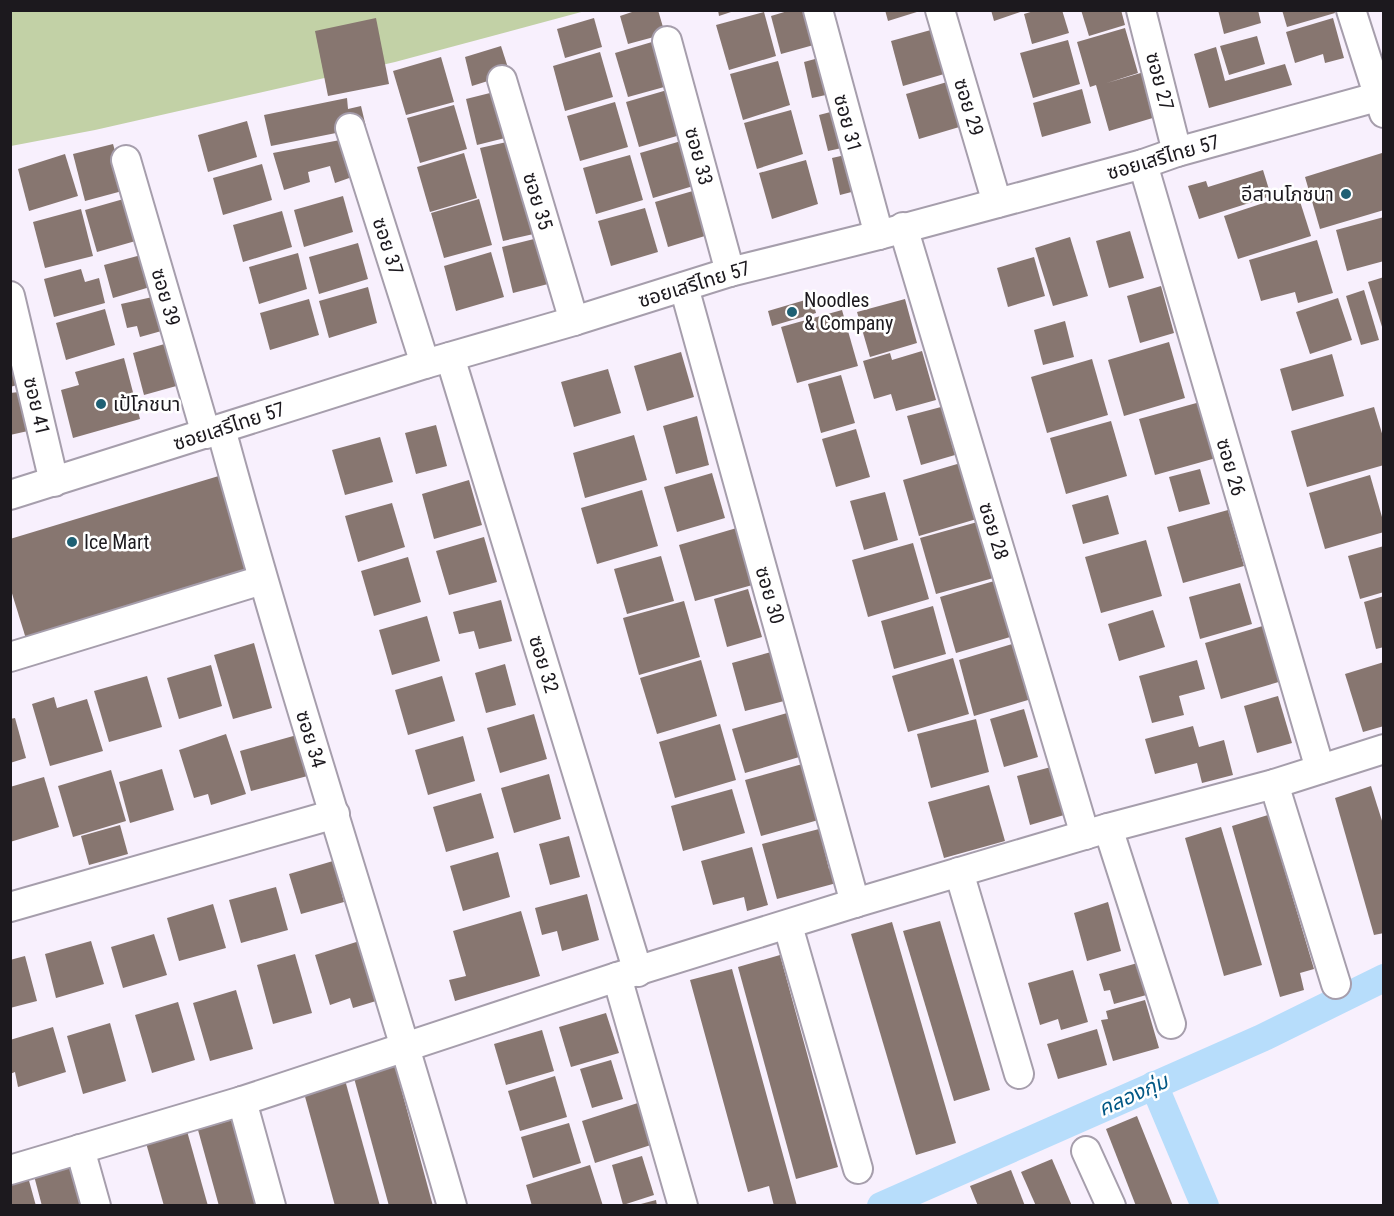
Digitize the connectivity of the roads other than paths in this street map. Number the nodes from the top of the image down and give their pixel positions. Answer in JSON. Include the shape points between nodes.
{"nodes":[{"id":1,"x":818,"y":10,"type":"edge"},
{"id":2,"x":940,"y":10,"type":"edge"},
{"id":3,"x":1141,"y":10,"type":"edge"},
{"id":4,"x":1352,"y":10,"type":"edge"},
{"id":5,"x":667,"y":41,"type":"dead end"},
{"id":6,"x":502,"y":80,"type":"dead end"},
{"id":7,"x":1382,"y":102,"type":"edge"},
{"id":8,"x":350,"y":128,"type":"dead end"},
{"id":9,"x":1177,"y":152,"type":"junction"},
{"id":10,"x":126,"y":160,"type":"dead end"},
{"id":11,"x":1143,"y":164,"type":"junction"},
{"id":12,"x":997,"y":203,"type":"junction"},
{"id":13,"x":891,"y":231,"type":"junction"},
{"id":14,"x":730,"y":272,"type":"junction"},
{"id":15,"x":684,"y":287,"type":"junction"},
{"id":16,"x":10,"y":296,"type":"edge"},
{"id":17,"x":574,"y":321,"type":"junction"},
{"id":18,"x":438,"y":360,"type":"junction"},
{"id":19,"x":214,"y":431,"type":"junction"},
{"id":20,"x":54,"y":482,"type":"junction"},
{"id":21,"x":10,"y":495,"type":"edge"},
{"id":22,"x":262,"y":580,"type":"junction"},
{"id":23,"x":10,"y":657,"type":"edge"},
{"id":24,"x":1383,"y":749,"type":"edge"},
{"id":25,"x":1320,"y":769,"type":"junction"},
{"id":26,"x":1274,"y":784,"type":"junction"},
{"id":27,"x":335,"y":814,"type":"junction"},
{"id":28,"x":1097,"y":832,"type":"junction"},
{"id":29,"x":959,"y":872,"type":"junction"},
{"id":30,"x":855,"y":903,"type":"junction"},
{"id":31,"x":10,"y":906,"type":"edge"},
{"id":32,"x":788,"y":926,"type":"junction"},
{"id":33,"x":628,"y":975,"type":"junction"},
{"id":34,"x":1336,"y":984,"type":"dead end"},
{"id":35,"x":1171,"y":1024,"type":"dead end"},
{"id":36,"x":406,"y":1047,"type":"junction"},
{"id":37,"x":1019,"y":1074,"type":"dead end"},
{"id":38,"x":242,"y":1101,"type":"junction"},
{"id":39,"x":80,"y":1149,"type":"junction"},
{"id":40,"x":1086,"y":1151,"type":"dead end"},
{"id":41,"x":858,"y":1169,"type":"dead end"},
{"id":42,"x":10,"y":1170,"type":"edge"},
{"id":43,"x":96,"y":1206,"type":"edge"},
{"id":44,"x":271,"y":1206,"type":"edge"},
{"id":45,"x":452,"y":1206,"type":"edge"},
{"id":46,"x":683,"y":1206,"type":"edge"},
{"id":47,"x":1111,"y":1206,"type":"edge"}],
"edges":[{"from":1,"to":13,"type":"street","name":"ซอย 31"},
{"from":2,"to":12,"type":"street","name":"ซอย 29"},
{"from":3,"to":9,"type":"street","name":"ซอย 27"},
{"from":4,"to":7,"type":"street"},
{"from":5,"to":14,"type":"street","name":"ซอย 33"},
{"from":6,"to":17,"type":"street","name":"ซอย 35"},
{"from":7,"to":9,"type":"street","name":"ซอยเสรีไทย 57"},
{"from":8,"to":18,"type":"street","name":"ซอย 37"},
{"from":9,"to":11,"type":"street","name":"ซอยเสรีไทย 57"},
{"from":10,"to":19,"type":"street","name":"ซอย 39"},
{"from":11,"to":12,"type":"street","name":"ซอยเสรีไทย 57"},
{"from":11,"to":25,"type":"street","name":"ซอย 26"},
{"from":12,"to":13,"type":"street","name":"ซอยเสรีไทย 57"},
{"from":13,"to":14,"type":"street","name":"ซอยเสรีไทย 57"},
{"from":13,"to":28,"type":"street","name":"ซอย 28"},
{"from":14,"to":15,"type":"street","name":"ซอยเสรีไทย 57"},
{"from":15,"to":17,"type":"street","name":"ซอยเสรีไทย 57"},
{"from":15,"to":30,"type":"street","name":"ซอย 30"},
{"from":16,"to":20,"type":"street","name":"ซอย 41"},
{"from":17,"to":18,"type":"street","name":"ซอยเสรีไทย 57"},
{"from":18,"to":19,"type":"street","name":"ซอยเสรีไทย 57"},
{"from":18,"to":33,"type":"street","name":"ซอย 32"},
{"from":19,"to":20,"type":"street","name":"ซอยเสรีไทย 57"},
{"from":19,"to":22,"type":"street","name":"ซอย 34"},
{"from":20,"to":21,"type":"street","name":"ซอยเสรีไทย 57"},
{"from":22,"to":23,"type":"street"},
{"from":22,"to":27,"type":"street","name":"ซอย 34"},
{"from":24,"to":25,"type":"street"},
{"from":25,"to":26,"type":"street"},
{"from":26,"to":28,"type":"street"},
{"from":26,"to":34,"type":"street"},
{"from":27,"to":31,"type":"street"},
{"from":27,"to":36,"type":"street","name":"ซอย 34"},
{"from":28,"to":29,"type":"street"},
{"from":28,"to":35,"type":"street","name":"ซอย 28"},
{"from":29,"to":30,"type":"street"},
{"from":29,"to":37,"type":"street"},
{"from":30,"to":32,"type":"street"},
{"from":32,"to":33,"type":"street"},
{"from":32,"to":41,"type":"street"},
{"from":33,"to":36,"type":"street"},
{"from":33,"to":46,"type":"street","name":"ซอย 32"},
{"from":36,"to":38,"type":"street"},
{"from":36,"to":45,"type":"street","name":"ซอย 34"},
{"from":38,"to":39,"type":"street"},
{"from":38,"to":44,"type":"street"},
{"from":39,"to":42,"type":"street"},
{"from":39,"to":43,"type":"street"},
{"from":40,"to":47,"type":"street"}]}
